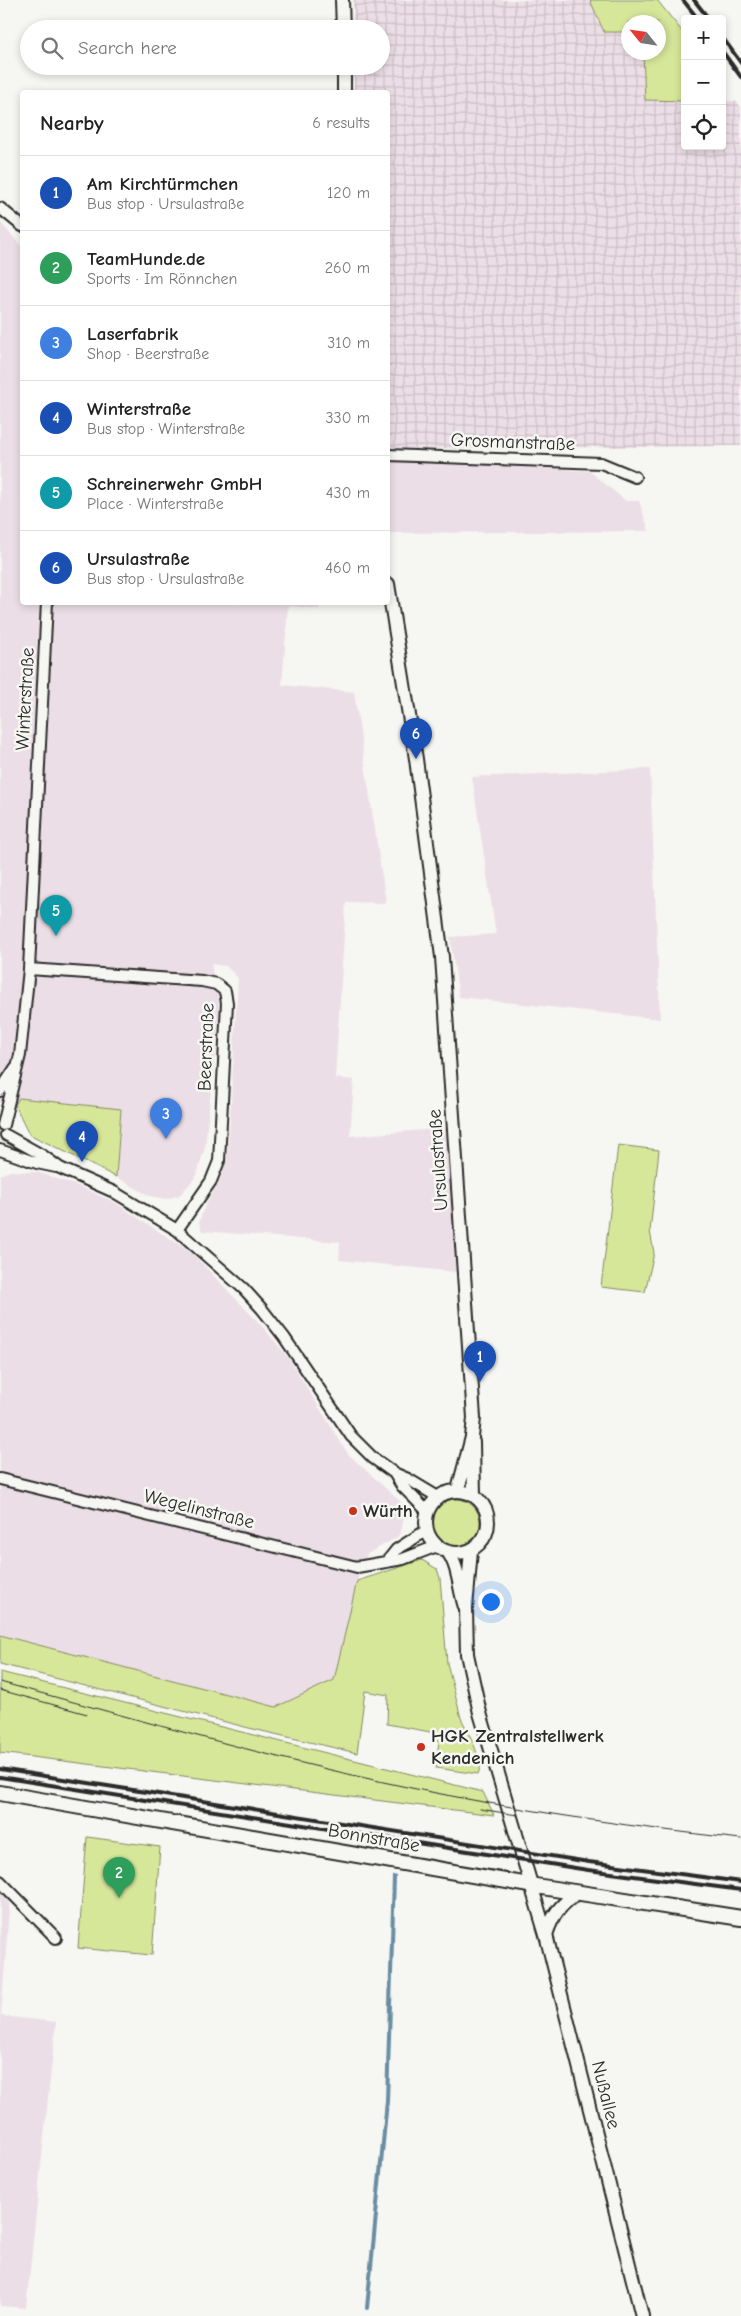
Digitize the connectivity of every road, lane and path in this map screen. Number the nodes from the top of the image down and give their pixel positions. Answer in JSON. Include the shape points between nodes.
{"nodes":[{"id":1,"x":342,"y":0,"type":"edge"},
{"id":2,"x":343,"y":20,"type":"edge"},
{"id":3,"x":344,"y":75,"type":"edge"},
{"id":4,"x":344,"y":90,"type":"edge"},
{"id":5,"x":0,"y":208,"type":"edge"},
{"id":6,"x":20,"y":224,"type":"edge"},
{"id":7,"x":390,"y":455,"type":"edge"},
{"id":8,"x":635,"y":477,"type":"dead end"},
{"id":9,"x":390,"y":596,"type":"edge"},
{"id":10,"x":48,"y":605,"type":"edge"},
{"id":11,"x":29,"y":969,"type":"junction"},
{"id":12,"x":16,"y":1066,"type":"junction"},
{"id":13,"x":0,"y":1091,"type":"edge"},
{"id":14,"x":2,"y":1122,"type":"edge"},
{"id":15,"x":6,"y":1135,"type":"junction"},
{"id":16,"x":0,"y":1149,"type":"edge"},
{"id":17,"x":60,"y":1168,"type":"junction"},
{"id":18,"x":177,"y":1230,"type":"junction"},
{"id":19,"x":472,"y":1437,"type":"junction"},
{"id":20,"x":394,"y":1473,"type":"junction"},
{"id":21,"x":0,"y":1479,"type":"edge"},
{"id":22,"x":458,"y":1490,"type":"junction"},
{"id":23,"x":474,"y":1496,"type":"junction"},
{"id":24,"x":438,"y":1497,"type":"junction"},
{"id":25,"x":427,"y":1511,"type":"junction"},
{"id":26,"x":426,"y":1530,"type":"junction"},
{"id":27,"x":443,"y":1549,"type":"junction"},
{"id":28,"x":471,"y":1550,"type":"junction"},
{"id":29,"x":388,"y":1560,"type":"junction"},
{"id":30,"x":466,"y":1609,"type":"junction"},
{"id":31,"x":0,"y":1793,"type":"edge"},
{"id":32,"x":0,"y":1882,"type":"edge"},
{"id":33,"x":529,"y":1885,"type":"junction"},
{"id":34,"x":578,"y":1893,"type":"junction"},
{"id":35,"x":741,"y":1918,"type":"edge"},
{"id":36,"x":546,"y":1935,"type":"junction"},
{"id":37,"x":56,"y":1938,"type":"dead end"},
{"id":38,"x":642,"y":2316,"type":"edge"}],
"edges":[{"from":1,"to":2,"type":"street"},
{"from":3,"to":4,"type":"street"},
{"from":5,"to":6,"type":"street"},
{"from":7,"to":8,"type":"street","name":"Grosmanstraße","via":[[601,463]]},
{"from":9,"to":19,"type":"street","name":"Ursulastraße","via":[[416,759],[442,957],[474,1418]]},
{"from":10,"to":11,"type":"street","name":"Winterstraße"},
{"from":11,"to":12,"type":"street","name":"Winterstraße"},
{"from":11,"to":18,"type":"street","name":"Beerstraße","via":[[202,981],[216,984],[225,991],[219,1161],[211,1181]]},
{"from":12,"to":13,"type":"street","name":"Winterstraße"},
{"from":12,"to":14,"type":"street","name":"Winterstraße"},
{"from":14,"to":15,"type":"street"},
{"from":15,"to":16,"type":"street"},
{"from":15,"to":17,"type":"street"},
{"from":16,"to":17,"type":"street"},
{"from":17,"to":18,"type":"street","via":[[114,1192]]},
{"from":18,"to":20,"type":"street","via":[[244,1289],[284,1337],[351,1436],[372,1458]]},
{"from":19,"to":22,"type":"street","name":"Ursulastraße"},
{"from":19,"to":23,"type":"street","name":"Ursulastraße"},
{"from":20,"to":24,"type":"street"},
{"from":20,"to":25,"type":"street"},
{"from":21,"to":29,"type":"street","name":"Wegelinstraße","via":[[357,1567]]},
{"from":22,"to":23,"type":"street"},
{"from":22,"to":24,"type":"street"},
{"from":23,"to":28,"type":"street","via":[[484,1507],[488,1526],[485,1536]]},
{"from":24,"to":25,"type":"street"},
{"from":25,"to":26,"type":"street"},
{"from":26,"to":27,"type":"street"},
{"from":26,"to":29,"type":"street","via":[[396,1550]]},
{"from":27,"to":28,"type":"street","via":[[456,1553]]},
{"from":27,"to":29,"type":"street","name":"Wegelinstraße"},
{"from":27,"to":30,"type":"street","via":[[454,1561]]},
{"from":28,"to":30,"type":"street"},
{"from":30,"to":33,"type":"street","via":[[467,1654],[480,1713]]},
{"from":31,"to":33,"type":"main road","name":"Bonnstraße"},
{"from":32,"to":37,"type":"street"},
{"from":33,"to":34,"type":"main road","name":"Bonnstraße"},
{"from":33,"to":36,"type":"street","name":"Nußallee"},
{"from":34,"to":35,"type":"main road","name":"Bonnstraße"},
{"from":34,"to":36,"type":"street","via":[[556,1912]]},
{"from":36,"to":38,"type":"street","name":"Nußallee"}]}
